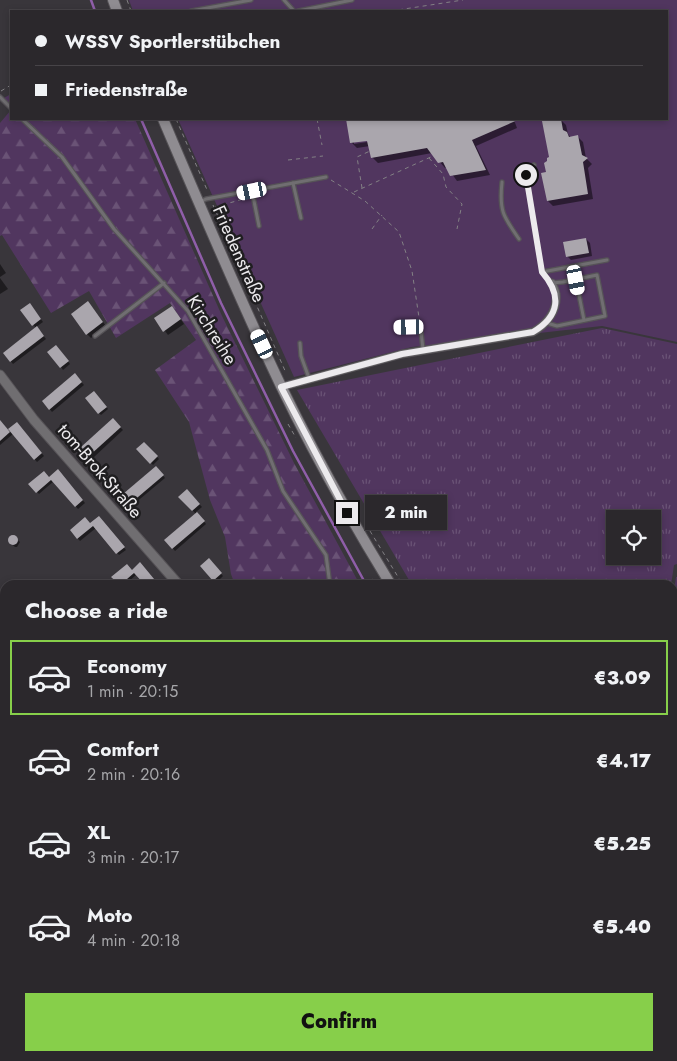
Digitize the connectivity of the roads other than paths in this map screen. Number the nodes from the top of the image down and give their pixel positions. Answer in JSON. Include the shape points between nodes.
{"nodes":[{"id":1,"x":251,"y":0,"type":"edge"},
{"id":2,"x":284,"y":0,"type":"edge"},
{"id":3,"x":352,"y":0,"type":"edge"},
{"id":4,"x":196,"y":10,"type":"edge"},
{"id":5,"x":293,"y":10,"type":"edge"},
{"id":6,"x":303,"y":10,"type":"edge"},
{"id":7,"x":0,"y":97,"type":"edge"},
{"id":8,"x":10,"y":107,"type":"edge"},
{"id":9,"x":23,"y":120,"type":"edge"},
{"id":10,"x":162,"y":120,"type":"edge"},
{"id":11,"x":534,"y":165,"type":"dead end"},
{"id":12,"x":326,"y":177,"type":"road end"},
{"id":13,"x":502,"y":182,"type":"dead end"},
{"id":14,"x":293,"y":183,"type":"junction"},
{"id":15,"x":252,"y":191,"type":"junction"},
{"id":16,"x":198,"y":203,"type":"junction"},
{"id":17,"x":301,"y":218,"type":"dead end"},
{"id":18,"x":259,"y":226,"type":"dead end"},
{"id":19,"x":519,"y":239,"type":"dead end"},
{"id":20,"x":607,"y":260,"type":"dead end"},
{"id":21,"x":542,"y":272,"type":"junction"},
{"id":22,"x":576,"y":280,"type":"junction"},
{"id":23,"x":164,"y":283,"type":"junction"},
{"id":24,"x":552,"y":283,"type":"junction"},
{"id":25,"x":584,"y":320,"type":"junction"},
{"id":26,"x":547,"y":323,"type":"junction"},
{"id":27,"x":397,"y":327,"type":"dead end"},
{"id":28,"x":95,"y":336,"type":"dead end"},
{"id":29,"x":300,"y":343,"type":"dead end"},
{"id":30,"x":423,"y":350,"type":"junction"},
{"id":31,"x":0,"y":376,"type":"edge"},
{"id":32,"x":309,"y":379,"type":"junction"},
{"id":33,"x":284,"y":385,"type":"junction"},
{"id":34,"x":175,"y":580,"type":"edge"},
{"id":35,"x":329,"y":580,"type":"edge"},
{"id":36,"x":388,"y":580,"type":"edge"}],
"edges":[{"from":1,"to":4,"type":"lane"},
{"from":2,"to":5,"type":"lane"},
{"from":3,"to":6,"type":"lane"},
{"from":7,"to":8,"type":"lane"},
{"from":9,"to":23,"type":"lane","name":"Kirchreihe","via":[[62,157],[114,229]]},
{"from":10,"to":16,"type":"main road","name":"Friedenstraße"},
{"from":11,"to":21,"type":"lane","via":[[526,175]]},
{"from":12,"to":14,"type":"lane"},
{"from":13,"to":19,"type":"lane","via":[[500,201],[504,216]]},
{"from":14,"to":15,"type":"lane"},
{"from":14,"to":17,"type":"lane"},
{"from":15,"to":16,"type":"lane"},
{"from":15,"to":18,"type":"lane"},
{"from":16,"to":33,"type":"main road","name":"Friedenstraße"},
{"from":20,"to":21,"type":"lane"},
{"from":21,"to":24,"type":"lane"},
{"from":22,"to":24,"type":"lane"},
{"from":22,"to":25,"type":"lane"},
{"from":22,"to":25,"type":"lane","via":[[597,275],[605,316]]},
{"from":23,"to":28,"type":"lane"},
{"from":23,"to":35,"type":"lane","name":"Kirchreihe","via":[[188,311],[266,450],[283,491],[326,556]]},
{"from":24,"to":26,"type":"street","via":[[556,294]]},
{"from":25,"to":26,"type":"lane","via":[[557,326]]},
{"from":26,"to":30,"type":"street","via":[[533,332],[516,336]]},
{"from":27,"to":30,"type":"lane","via":[[421,332]]},
{"from":29,"to":32,"type":"lane"},
{"from":30,"to":32,"type":"street"},
{"from":31,"to":34,"type":"street","name":"tom-Brok-Straße","via":[[34,420]]},
{"from":32,"to":33,"type":"street"},
{"from":33,"to":36,"type":"main road","name":"Friedenstraße","via":[[347,513]]}]}
